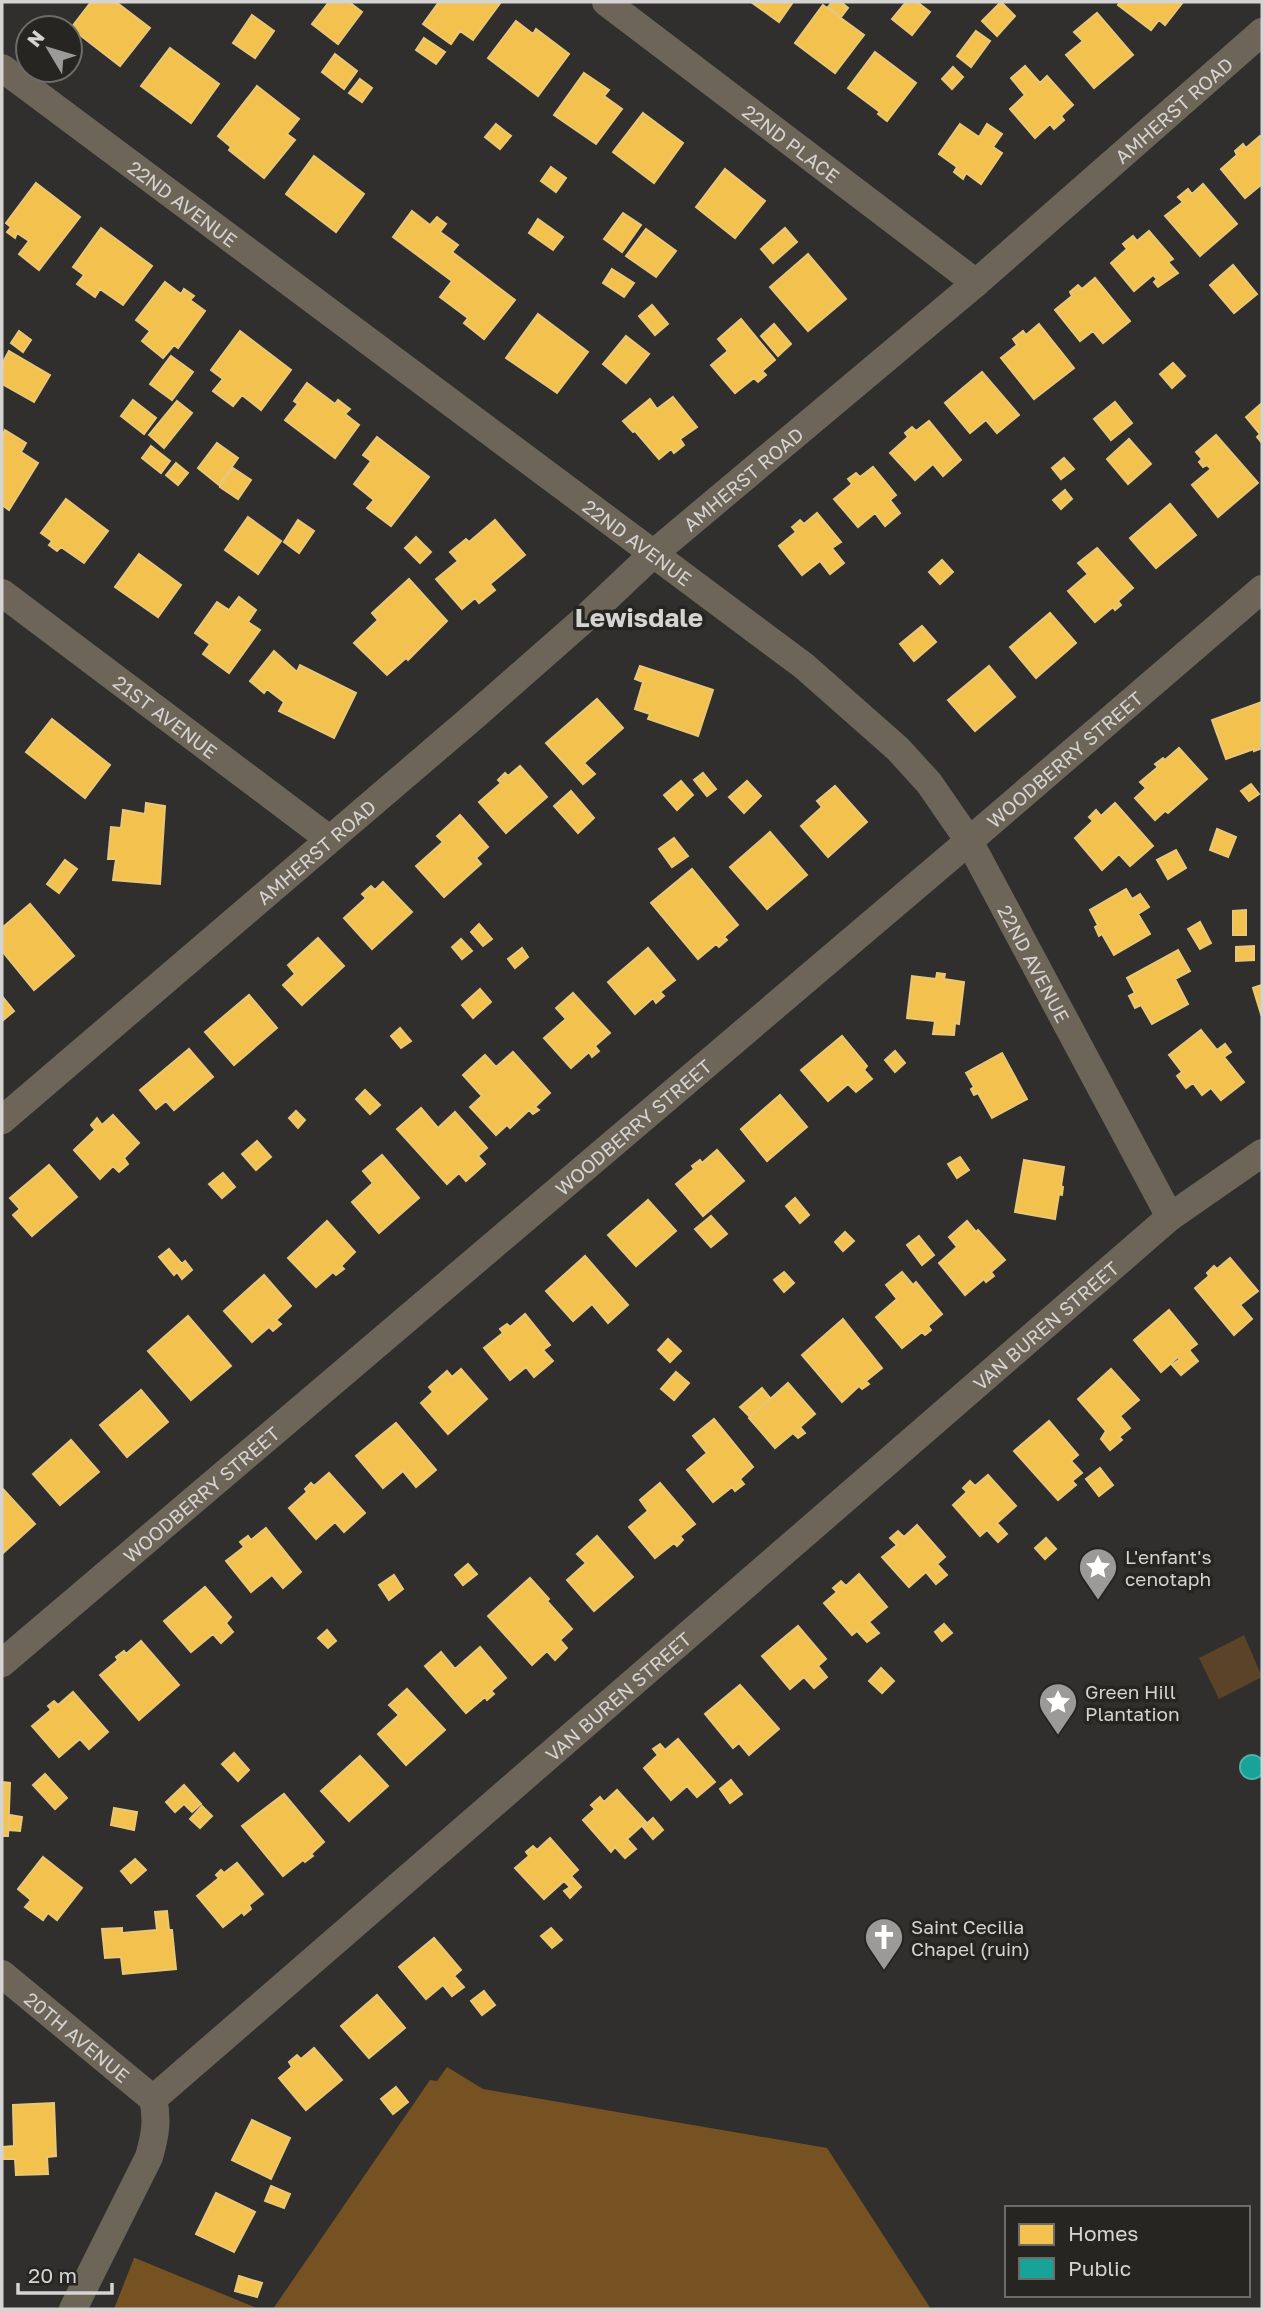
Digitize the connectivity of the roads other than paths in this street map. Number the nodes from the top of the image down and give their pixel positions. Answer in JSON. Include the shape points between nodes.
{"nodes":[{"id":1,"x":606,"y":2,"type":"edge"},
{"id":2,"x":1262,"y":32,"type":"edge"},
{"id":3,"x":2,"y":68,"type":"edge"},
{"id":4,"x":976,"y":283,"type":"junction"},
{"id":5,"x":653,"y":554,"type":"junction"},
{"id":6,"x":1262,"y":589,"type":"edge"},
{"id":7,"x":2,"y":593,"type":"edge"},
{"id":8,"x":329,"y":839,"type":"junction"},
{"id":9,"x":969,"y":841,"type":"junction"},
{"id":10,"x":2,"y":1120,"type":"edge"},
{"id":11,"x":1262,"y":1153,"type":"edge"},
{"id":12,"x":1170,"y":1217,"type":"junction"},
{"id":13,"x":2,"y":1663,"type":"edge"},
{"id":14,"x":2,"y":1974,"type":"edge"},
{"id":15,"x":153,"y":2099,"type":"junction"},
{"id":16,"x":73,"y":2309,"type":"edge"}],
"edges":[{"from":1,"to":4,"type":"street","name":"22ND PLACE"},
{"from":2,"to":4,"type":"street","name":"AMHERST ROAD"},
{"from":3,"to":5,"type":"street","name":"22ND AVENUE"},
{"from":4,"to":5,"type":"street","name":"AMHERST ROAD"},
{"from":5,"to":8,"type":"street","name":"AMHERST ROAD","via":[[580,623]]},
{"from":5,"to":9,"type":"street","name":"22ND AVENUE","via":[[804,666],[865,718],[929,783]]},
{"from":6,"to":9,"type":"street","name":"WOODBERRY STREET"},
{"from":7,"to":8,"type":"street","name":"21ST AVENUE"},
{"from":8,"to":10,"type":"street","name":"AMHERST ROAD"},
{"from":9,"to":12,"type":"street","name":"22ND AVENUE"},
{"from":9,"to":13,"type":"street","name":"WOODBERRY STREET"},
{"from":11,"to":12,"type":"street","name":"VAN BUREN STREET"},
{"from":12,"to":15,"type":"street","name":"VAN BUREN STREET"},
{"from":14,"to":15,"type":"street","name":"20TH AVENUE"},
{"from":15,"to":16,"type":"street","via":[[157,2115],[149,2157]]}]}
